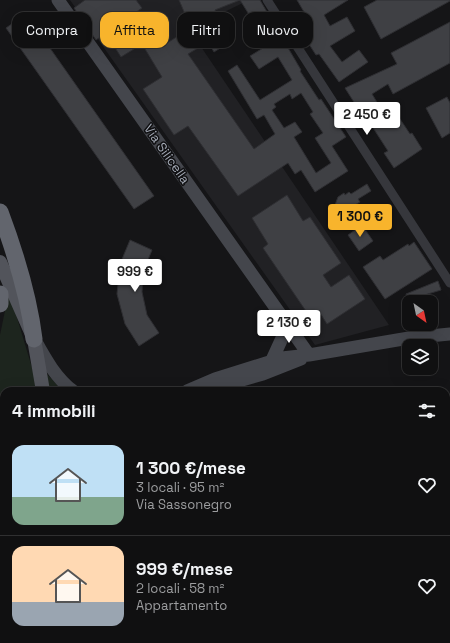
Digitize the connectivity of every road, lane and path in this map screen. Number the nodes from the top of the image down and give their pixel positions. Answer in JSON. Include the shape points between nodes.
{"nodes":[{"id":1,"x":58,"y":0,"type":"edge"},
{"id":2,"x":267,"y":0,"type":"edge"},
{"id":3,"x":0,"y":212,"type":"edge"},
{"id":4,"x":0,"y":262,"type":"edge"},
{"id":5,"x":450,"y":284,"type":"edge"},
{"id":6,"x":0,"y":294,"type":"edge"},
{"id":7,"x":0,"y":304,"type":"edge"},
{"id":8,"x":276,"y":308,"type":"junction"},
{"id":9,"x":450,"y":334,"type":"edge"},
{"id":10,"x":34,"y":339,"type":"junction"},
{"id":11,"x":310,"y":355,"type":"junction"},
{"id":12,"x":272,"y":360,"type":"junction"},
{"id":13,"x":42,"y":387,"type":"edge"},
{"id":14,"x":68,"y":387,"type":"edge"},
{"id":15,"x":196,"y":387,"type":"edge"},
{"id":16,"x":218,"y":387,"type":"edge"}],
"edges":[{"from":1,"to":8,"type":"street","name":"Via Silicella"},
{"from":2,"to":5,"type":"street"},
{"from":3,"to":10,"type":"highway","via":[[26,294]]},
{"from":4,"to":10,"type":"main road"},
{"from":6,"to":7,"type":"highway"},
{"from":8,"to":11,"type":"street","name":"Via Silicella"},
{"from":8,"to":12,"type":"street","name":"Via Silicella","via":[[283,336]]},
{"from":9,"to":11,"type":"street"},
{"from":10,"to":13,"type":"main road"},
{"from":10,"to":14,"type":"street","via":[[52,370]]},
{"from":11,"to":12,"type":"street"},
{"from":11,"to":16,"type":"street","via":[[273,371]]},
{"from":12,"to":15,"type":"street"}]}
